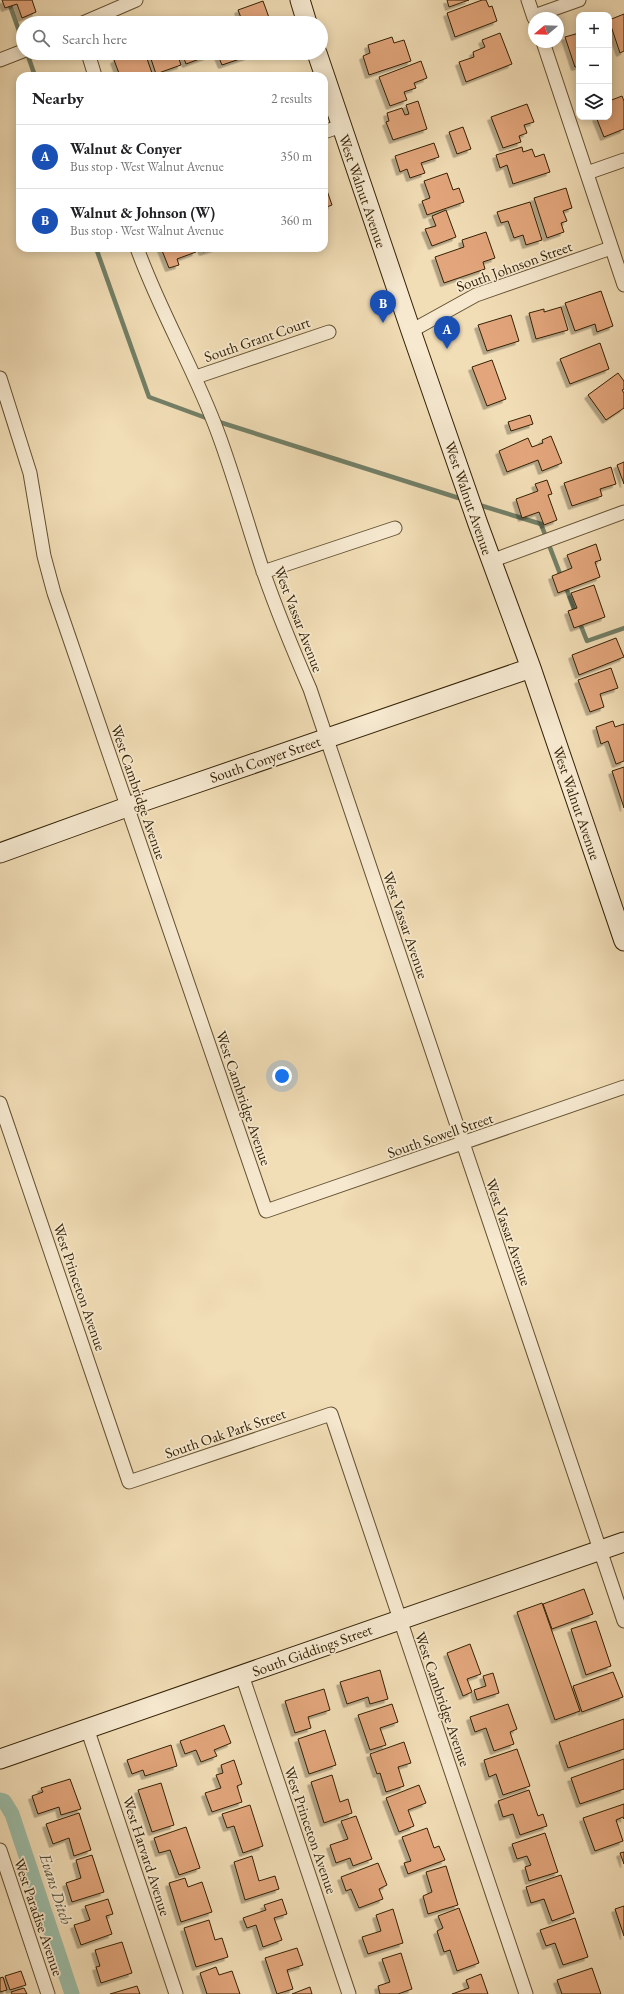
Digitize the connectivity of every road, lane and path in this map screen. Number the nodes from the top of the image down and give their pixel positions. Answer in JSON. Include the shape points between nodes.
{"nodes":[{"id":1,"x":136,"y":0,"type":"edge"},
{"id":2,"x":300,"y":0,"type":"edge"},
{"id":3,"x":528,"y":0,"type":"edge"},
{"id":4,"x":579,"y":0,"type":"edge"},
{"id":5,"x":532,"y":12,"type":"edge"},
{"id":6,"x":547,"y":12,"type":"edge"},
{"id":7,"x":99,"y":16,"type":"edge"},
{"id":8,"x":305,"y":16,"type":"edge"},
{"id":9,"x":544,"y":48,"type":"edge"},
{"id":10,"x":16,"y":54,"type":"edge"},
{"id":11,"x":0,"y":60,"type":"edge"},
{"id":12,"x":90,"y":60,"type":"edge"},
{"id":13,"x":318,"y":60,"type":"edge"},
{"id":14,"x":94,"y":72,"type":"edge"},
{"id":15,"x":321,"y":72,"type":"edge"},
{"id":16,"x":328,"y":105,"type":"edge"},
{"id":17,"x":333,"y":129,"type":"edge"},
{"id":18,"x":624,"y":160,"type":"edge"},
{"id":19,"x":587,"y":173,"type":"junction"},
{"id":20,"x":610,"y":248,"type":"junction"},
{"id":21,"x":139,"y":252,"type":"edge"},
{"id":22,"x":624,"y":285,"type":"edge"},
{"id":23,"x":411,"y":331,"type":"junction"},
{"id":24,"x":329,"y":332,"type":"dead end"},
{"id":25,"x":196,"y":377,"type":"junction"},
{"id":26,"x":0,"y":378,"type":"edge"},
{"id":27,"x":624,"y":512,"type":"edge"},
{"id":28,"x":395,"y":528,"type":"dead end"},
{"id":29,"x":492,"y":561,"type":"junction"},
{"id":30,"x":263,"y":572,"type":"junction"},
{"id":31,"x":531,"y":668,"type":"junction"},
{"id":32,"x":327,"y":738,"type":"junction"},
{"id":33,"x":127,"y":807,"type":"junction"},
{"id":34,"x":0,"y":853,"type":"edge"},
{"id":35,"x":624,"y":941,"type":"edge"},
{"id":36,"x":624,"y":1087,"type":"edge"},
{"id":37,"x":0,"y":1103,"type":"edge"},
{"id":38,"x":462,"y":1144,"type":"junction"},
{"id":39,"x":266,"y":1211,"type":"joint"},
{"id":40,"x":331,"y":1414,"type":"joint"},
{"id":41,"x":129,"y":1482,"type":"joint"},
{"id":42,"x":624,"y":1542,"type":"edge"},
{"id":43,"x":600,"y":1550,"type":"junction"},
{"id":44,"x":399,"y":1619,"type":"junction"},
{"id":45,"x":624,"y":1621,"type":"edge"},
{"id":46,"x":242,"y":1675,"type":"junction"},
{"id":47,"x":87,"y":1728,"type":"junction"},
{"id":48,"x":0,"y":1759,"type":"edge"},
{"id":49,"x":0,"y":1850,"type":"edge"},
{"id":50,"x":48,"y":1994,"type":"edge"},
{"id":51,"x":176,"y":1994,"type":"edge"},
{"id":52,"x":349,"y":1994,"type":"edge"},
{"id":53,"x":526,"y":1994,"type":"edge"}],
"edges":[{"from":1,"to":7,"type":"street"},
{"from":2,"to":8,"type":"street"},
{"from":3,"to":5,"type":"street"},
{"from":4,"to":6,"type":"street"},
{"from":9,"to":19,"type":"street"},
{"from":10,"to":11,"type":"street"},
{"from":12,"to":14,"type":"street"},
{"from":13,"to":15,"type":"street","name":"West Walnut Avenue"},
{"from":16,"to":17,"type":"street","name":"West Walnut Avenue"},
{"from":17,"to":23,"type":"street","name":"West Walnut Avenue"},
{"from":18,"to":19,"type":"street"},
{"from":19,"to":20,"type":"street"},
{"from":20,"to":22,"type":"street"},
{"from":20,"to":23,"type":"street","name":"South Johnson Street","via":[[476,295]]},
{"from":21,"to":25,"type":"street","name":"West Vassar Avenue","via":[[176,341]]},
{"from":23,"to":29,"type":"street","name":"West Walnut Avenue"},
{"from":24,"to":25,"type":"street","name":"South Grant Court"},
{"from":25,"to":30,"type":"street","name":"West Vassar Avenue","via":[[219,434]]},
{"from":26,"to":33,"type":"street","name":"West Cambridge Avenue","via":[[30,473],[44,556],[54,593]]},
{"from":27,"to":29,"type":"street"},
{"from":28,"to":30,"type":"street"},
{"from":29,"to":31,"type":"street","name":"West Walnut Avenue"},
{"from":30,"to":32,"type":"street","name":"West Vassar Avenue"},
{"from":31,"to":32,"type":"street","name":"South Conyer Street"},
{"from":31,"to":35,"type":"street","name":"West Walnut Avenue"},
{"from":32,"to":33,"type":"street","name":"South Conyer Street"},
{"from":32,"to":38,"type":"street","name":"West Vassar Avenue"},
{"from":33,"to":34,"type":"street","name":"South Conyer Street"},
{"from":33,"to":39,"type":"street","name":"West Cambridge Avenue"},
{"from":36,"to":38,"type":"street","name":"South Sowell Street"},
{"from":37,"to":41,"type":"street","name":"West Princeton Avenue"},
{"from":38,"to":39,"type":"street","name":"South Sowell Street"},
{"from":38,"to":43,"type":"street","name":"West Vassar Avenue"},
{"from":40,"to":41,"type":"street","name":"South Oak Park Street"},
{"from":40,"to":44,"type":"street","name":"West Cambridge Avenue"},
{"from":42,"to":43,"type":"street","name":"South Giddings Street"},
{"from":43,"to":44,"type":"street","name":"South Giddings Street"},
{"from":43,"to":45,"type":"street","name":"West Vassar Avenue"},
{"from":44,"to":46,"type":"street","name":"South Giddings Street"},
{"from":44,"to":53,"type":"street","name":"West Cambridge Avenue"},
{"from":46,"to":47,"type":"street","name":"South Giddings Street"},
{"from":46,"to":52,"type":"street","name":"West Princeton Avenue"},
{"from":47,"to":48,"type":"street","name":"South Giddings Street"},
{"from":47,"to":51,"type":"street","name":"West Harvard Avenue"},
{"from":49,"to":50,"type":"street","name":"West Paradise Avenue"}]}
